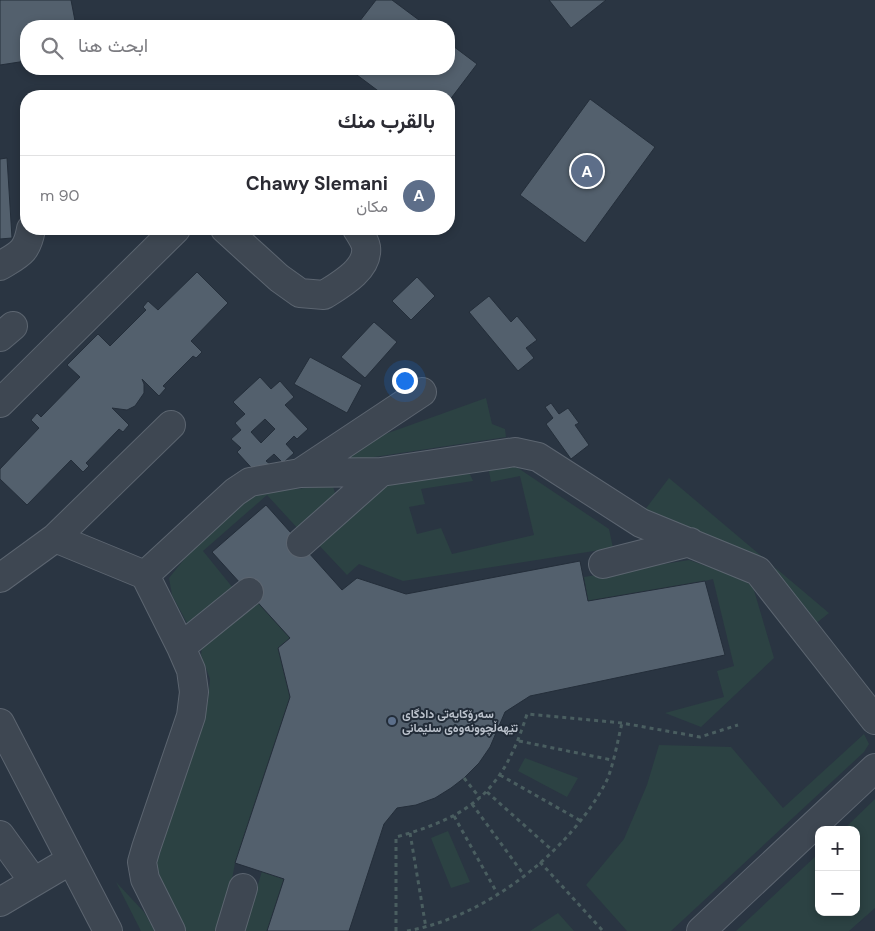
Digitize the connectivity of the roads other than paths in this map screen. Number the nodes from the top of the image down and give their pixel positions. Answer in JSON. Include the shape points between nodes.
{"nodes":[{"id":1,"x":30,"y":235,"type":"edge"},
{"id":2,"x":170,"y":235,"type":"edge"},
{"id":3,"x":232,"y":235,"type":"edge"},
{"id":4,"x":361,"y":235,"type":"edge"},
{"id":5,"x":0,"y":266,"type":"edge"},
{"id":6,"x":422,"y":392,"type":"dead end"},
{"id":7,"x":0,"y":403,"type":"edge"},
{"id":8,"x":171,"y":425,"type":"dead end"},
{"id":9,"x":381,"y":472,"type":"junction"},
{"id":10,"x":300,"y":473,"type":"junction"},
{"id":11,"x":55,"y":538,"type":"junction"},
{"id":12,"x":690,"y":542,"type":"junction"},
{"id":13,"x":300,"y":543,"type":"dead end"},
{"id":14,"x":603,"y":564,"type":"dead end"},
{"id":15,"x":3,"y":572,"type":"edge"},
{"id":16,"x":145,"y":575,"type":"junction"},
{"id":17,"x":249,"y":592,"type":"dead end"},
{"id":18,"x":181,"y":647,"type":"junction"},
{"id":19,"x":875,"y":720,"type":"edge"},
{"id":20,"x":0,"y":723,"type":"edge"},
{"id":21,"x":875,"y":768,"type":"edge"},
{"id":22,"x":0,"y":835,"type":"edge"},
{"id":23,"x":71,"y":860,"type":"junction"},
{"id":24,"x":34,"y":882,"type":"junction"},
{"id":25,"x":243,"y":888,"type":"dead end"},
{"id":26,"x":0,"y":902,"type":"edge"},
{"id":27,"x":108,"y":931,"type":"edge"},
{"id":28,"x":171,"y":931,"type":"edge"},
{"id":29,"x":230,"y":931,"type":"edge"},
{"id":30,"x":701,"y":931,"type":"edge"}],
"edges":[{"from":1,"to":5,"type":"street","via":[[28,244],[19,255]]},
{"from":2,"to":7,"type":"street"},
{"from":3,"to":4,"type":"street","via":[[300,293],[324,296],[363,263],[366,245]]},
{"from":6,"to":10,"type":"street"},
{"from":8,"to":11,"type":"street"},
{"from":9,"to":10,"type":"street"},
{"from":9,"to":12,"type":"street","via":[[514,452],[538,456],[641,523]]},
{"from":9,"to":13,"type":"street"},
{"from":10,"to":16,"type":"street","via":[[250,482]]},
{"from":11,"to":15,"type":"street"},
{"from":11,"to":16,"type":"street"},
{"from":12,"to":14,"type":"street"},
{"from":12,"to":19,"type":"street","via":[[758,571]]},
{"from":16,"to":18,"type":"street"},
{"from":17,"to":18,"type":"street"},
{"from":18,"to":28,"type":"street","via":[[194,682],[191,716],[142,862],[145,879]]},
{"from":20,"to":23,"type":"street"},
{"from":21,"to":30,"type":"street"},
{"from":22,"to":24,"type":"street"},
{"from":23,"to":24,"type":"street"},
{"from":23,"to":27,"type":"street"},
{"from":24,"to":26,"type":"street"},
{"from":25,"to":29,"type":"street"}]}
